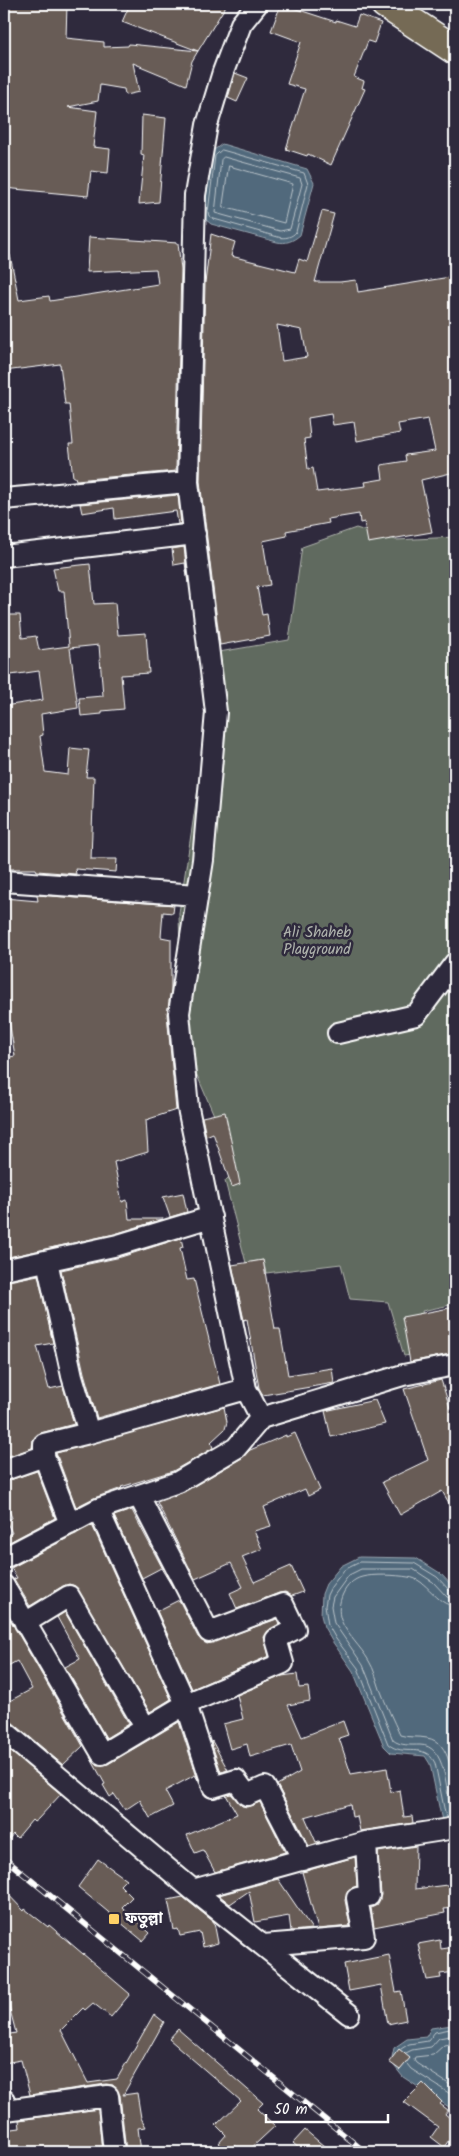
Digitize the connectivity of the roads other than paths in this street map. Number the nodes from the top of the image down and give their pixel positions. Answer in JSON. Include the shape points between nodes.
{"nodes":[{"id":1,"x":257,"y":4,"type":"edge"},
{"id":2,"x":385,"y":4,"type":"edge"},
{"id":3,"x":455,"y":50,"type":"edge"},
{"id":4,"x":188,"y":482,"type":"junction"},
{"id":5,"x":4,"y":499,"type":"edge"},
{"id":6,"x":195,"y":534,"type":"junction"},
{"id":7,"x":4,"y":556,"type":"edge"},
{"id":8,"x":4,"y":881,"type":"edge"},
{"id":9,"x":197,"y":895,"type":"junction"},
{"id":10,"x":455,"y":963,"type":"edge"},
{"id":11,"x":338,"y":1033,"type":"dead end"},
{"id":12,"x":211,"y":1217,"type":"junction"},
{"id":13,"x":46,"y":1261,"type":"junction"},
{"id":14,"x":4,"y":1270,"type":"edge"},
{"id":15,"x":455,"y":1365,"type":"edge"},
{"id":16,"x":246,"y":1390,"type":"junction"},
{"id":17,"x":261,"y":1418,"type":"junction"},
{"id":18,"x":89,"y":1433,"type":"junction"},
{"id":19,"x":44,"y":1456,"type":"junction"},
{"id":20,"x":4,"y":1470,"type":"edge"},
{"id":21,"x":139,"y":1496,"type":"junction"},
{"id":22,"x":98,"y":1509,"type":"junction"},
{"id":23,"x":70,"y":1524,"type":"junction"},
{"id":24,"x":4,"y":1558,"type":"edge"},
{"id":25,"x":4,"y":1586,"type":"edge"},
{"id":26,"x":25,"y":1623,"type":"junction"},
{"id":27,"x":186,"y":1704,"type":"junction"},
{"id":28,"x":145,"y":1727,"type":"junction"},
{"id":29,"x":4,"y":1731,"type":"edge"},
{"id":30,"x":455,"y":1828,"type":"edge"},
{"id":31,"x":366,"y":1842,"type":"junction"},
{"id":32,"x":303,"y":1860,"type":"junction"},
{"id":33,"x":194,"y":1890,"type":"junction"},
{"id":34,"x":263,"y":1945,"type":"junction"},
{"id":35,"x":349,"y":2014,"type":"dead end"},
{"id":36,"x":4,"y":2100,"type":"edge"},
{"id":37,"x":114,"y":2152,"type":"edge"}],
"edges":[{"from":1,"to":4,"type":"street","via":[[241,24],[222,72],[207,125],[195,195]]},
{"from":2,"to":3,"type":"highway"},
{"from":4,"to":5,"type":"street"},
{"from":4,"to":6,"type":"street"},
{"from":6,"to":7,"type":"street"},
{"from":6,"to":9,"type":"street","via":[[216,712]]},
{"from":8,"to":9,"type":"street"},
{"from":9,"to":12,"type":"street","via":[[179,1014],[188,1108]]},
{"from":10,"to":11,"type":"street","via":[[416,1015]]},
{"from":12,"to":13,"type":"street","via":[[118,1245]]},
{"from":12,"to":16,"type":"street"},
{"from":13,"to":14,"type":"street"},
{"from":13,"to":18,"type":"street","via":[[72,1376]]},
{"from":15,"to":17,"type":"street","via":[[404,1375]]},
{"from":16,"to":17,"type":"street"},
{"from":16,"to":18,"type":"street"},
{"from":17,"to":21,"type":"street","via":[[236,1448],[178,1482]]},
{"from":18,"to":19,"type":"street","via":[[44,1444]]},
{"from":19,"to":20,"type":"street"},
{"from":19,"to":23,"type":"street"},
{"from":21,"to":22,"type":"street"},
{"from":21,"to":27,"type":"street","via":[[209,1632],[283,1604],[295,1629],[276,1639],[283,1663]]},
{"from":22,"to":23,"type":"street"},
{"from":22,"to":27,"type":"street"},
{"from":23,"to":24,"type":"street"},
{"from":25,"to":26,"type":"street"},
{"from":26,"to":28,"type":"street","via":[[102,1754]]},
{"from":26,"to":28,"type":"street","via":[[69,1596]]},
{"from":27,"to":28,"type":"street"},
{"from":27,"to":32,"type":"street","via":[[213,1787],[236,1780],[246,1794],[266,1787]]},
{"from":29,"to":33,"type":"street"},
{"from":30,"to":31,"type":"street"},
{"from":31,"to":32,"type":"street"},
{"from":31,"to":34,"type":"street","via":[[369,1896],[357,1898],[364,1937]]},
{"from":32,"to":33,"type":"street"},
{"from":33,"to":34,"type":"street"},
{"from":34,"to":35,"type":"street"},
{"from":36,"to":37,"type":"street","via":[[6,2110],[108,2096]]}]}
